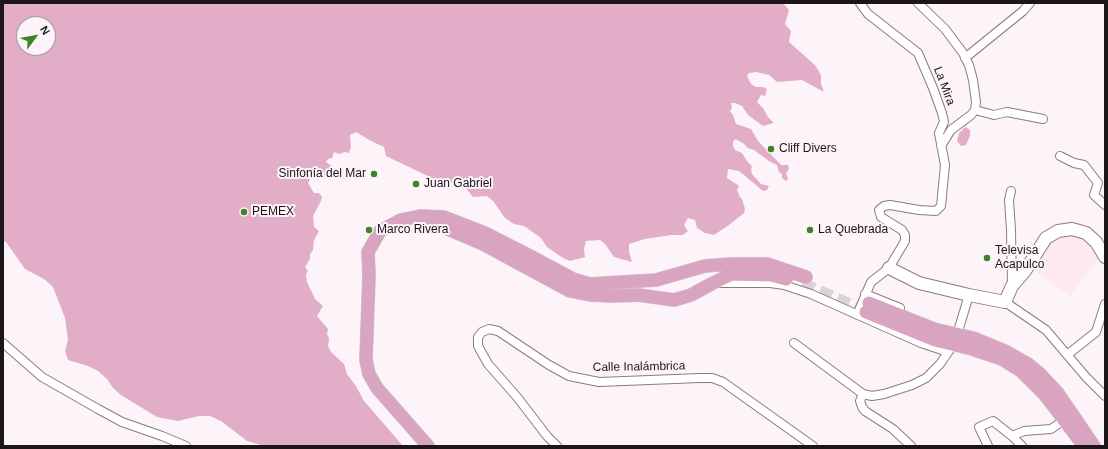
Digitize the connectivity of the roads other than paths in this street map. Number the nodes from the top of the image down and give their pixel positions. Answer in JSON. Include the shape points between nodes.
{"nodes":[{"id":1,"x":860,"y":3,"type":"edge"},
{"id":2,"x":918,"y":3,"type":"edge"},
{"id":3,"x":1030,"y":3,"type":"edge"},
{"id":4,"x":965,"y":58,"type":"junction"},
{"id":5,"x":974,"y":110,"type":"junction"},
{"id":6,"x":1043,"y":120,"type":"dead end"},
{"id":7,"x":941,"y":146,"type":"junction"},
{"id":8,"x":1060,"y":156,"type":"dead end"},
{"id":9,"x":1011,"y":191,"type":"dead end"},
{"id":10,"x":1105,"y":205,"type":"edge"},
{"id":11,"x":1105,"y":257,"type":"edge"},
{"id":12,"x":889,"y":268,"type":"junction"},
{"id":13,"x":369,"y":275,"type":"junction"},
{"id":14,"x":713,"y":283,"type":"junction"},
{"id":15,"x":1012,"y":286,"type":"junction"},
{"id":16,"x":969,"y":295,"type":"junction"},
{"id":17,"x":1005,"y":302,"type":"junction"},
{"id":18,"x":1105,"y":304,"type":"edge"},
{"id":19,"x":864,"y":306,"type":"junction"},
{"id":20,"x":954,"y":340,"type":"junction"},
{"id":21,"x":794,"y":343,"type":"dead end"},
{"id":22,"x":3,"y":344,"type":"edge"},
{"id":23,"x":1067,"y":355,"type":"junction"},
{"id":24,"x":863,"y":394,"type":"junction"},
{"id":25,"x":1105,"y":396,"type":"edge"},
{"id":26,"x":1064,"y":420,"type":"junction"},
{"id":27,"x":1012,"y":436,"type":"junction"},
{"id":28,"x":186,"y":446,"type":"edge"},
{"id":29,"x":428,"y":446,"type":"edge"},
{"id":30,"x":557,"y":446,"type":"edge"},
{"id":31,"x":813,"y":446,"type":"edge"},
{"id":32,"x":911,"y":446,"type":"edge"},
{"id":33,"x":988,"y":446,"type":"edge"},
{"id":34,"x":1022,"y":446,"type":"edge"},
{"id":35,"x":1084,"y":446,"type":"edge"},
{"id":36,"x":1094,"y":446,"type":"edge"}],
"edges":[{"from":1,"to":7,"type":"street","name":"La Mira","via":[[868,14],[918,52],[942,113],[944,122],[939,133]]},
{"from":2,"to":4,"type":"street","via":[[945,29]]},
{"from":3,"to":4,"type":"street"},
{"from":4,"to":5,"type":"street","via":[[973,80],[976,102]]},
{"from":5,"to":6,"type":"street","via":[[994,115],[1007,112]]},
{"from":5,"to":7,"type":"street","via":[[951,130]]},
{"from":7,"to":12,"type":"street","name":"La Mira","via":[[945,165],[941,206],[936,210],[918,210],[890,205],[879,210],[881,217],[902,230],[905,235],[905,241]]},
{"from":8,"to":10,"type":"street","via":[[1084,165],[1098,183],[1094,195]]},
{"from":9,"to":15,"type":"street","via":[[1009,205]]},
{"from":11,"to":15,"type":"street","via":[[1096,242],[1086,233],[1072,229],[1058,231],[1046,238]]},
{"from":12,"to":16,"type":"street","via":[[919,283]]},
{"from":12,"to":19,"type":"street","via":[[871,282]]},
{"from":13,"to":14,"type":"main road","via":[[374,254],[390,233],[416,224],[443,227],[483,244],[570,291],[590,295],[639,295],[674,300],[691,295]]},
{"from":13,"to":14,"type":"main road","via":[[368,252],[380,231],[401,220],[420,216],[444,217],[485,233],[573,279],[590,284],[656,280],[705,266],[731,264],[767,264],[804,281],[771,275],[732,274]]},
{"from":13,"to":29,"type":"main road","via":[[366,360],[369,374],[377,388]]},
{"from":14,"to":19,"type":"street","via":[[784,285]]},
{"from":15,"to":17,"type":"street"},
{"from":16,"to":17,"type":"street"},
{"from":16,"to":20,"type":"street"},
{"from":17,"to":23,"type":"street","via":[[1046,330]]},
{"from":18,"to":23,"type":"street","via":[[1096,332]]},
{"from":19,"to":20,"type":"main road","via":[[934,329]]},
{"from":19,"to":20,"type":"street","via":[[921,343]]},
{"from":20,"to":24,"type":"street","via":[[940,364],[926,378],[884,394]]},
{"from":20,"to":26,"type":"main road","via":[[1002,359],[1021,371],[1045,395]]},
{"from":20,"to":36,"type":"main road","via":[[973,338],[1005,351],[1036,370],[1057,392]]},
{"from":21,"to":24,"type":"street"},
{"from":22,"to":28,"type":"street","via":[[42,377],[84,402],[122,422]]},
{"from":23,"to":25,"type":"street"},
{"from":24,"to":32,"type":"street","via":[[860,400],[865,411],[892,429]]},
{"from":26,"to":27,"type":"street","via":[[1052,429],[1024,430]]},
{"from":26,"to":35,"type":"main road"},
{"from":27,"to":33,"type":"street","via":[[993,421],[979,427]]},
{"from":27,"to":34,"type":"street"},
{"from":30,"to":31,"type":"street","name":"Calle Inalámbrica","via":[[488,364],[478,346],[478,337],[482,332],[490,329],[498,331],[549,365],[576,378],[599,382],[712,378],[723,382]]}]}
